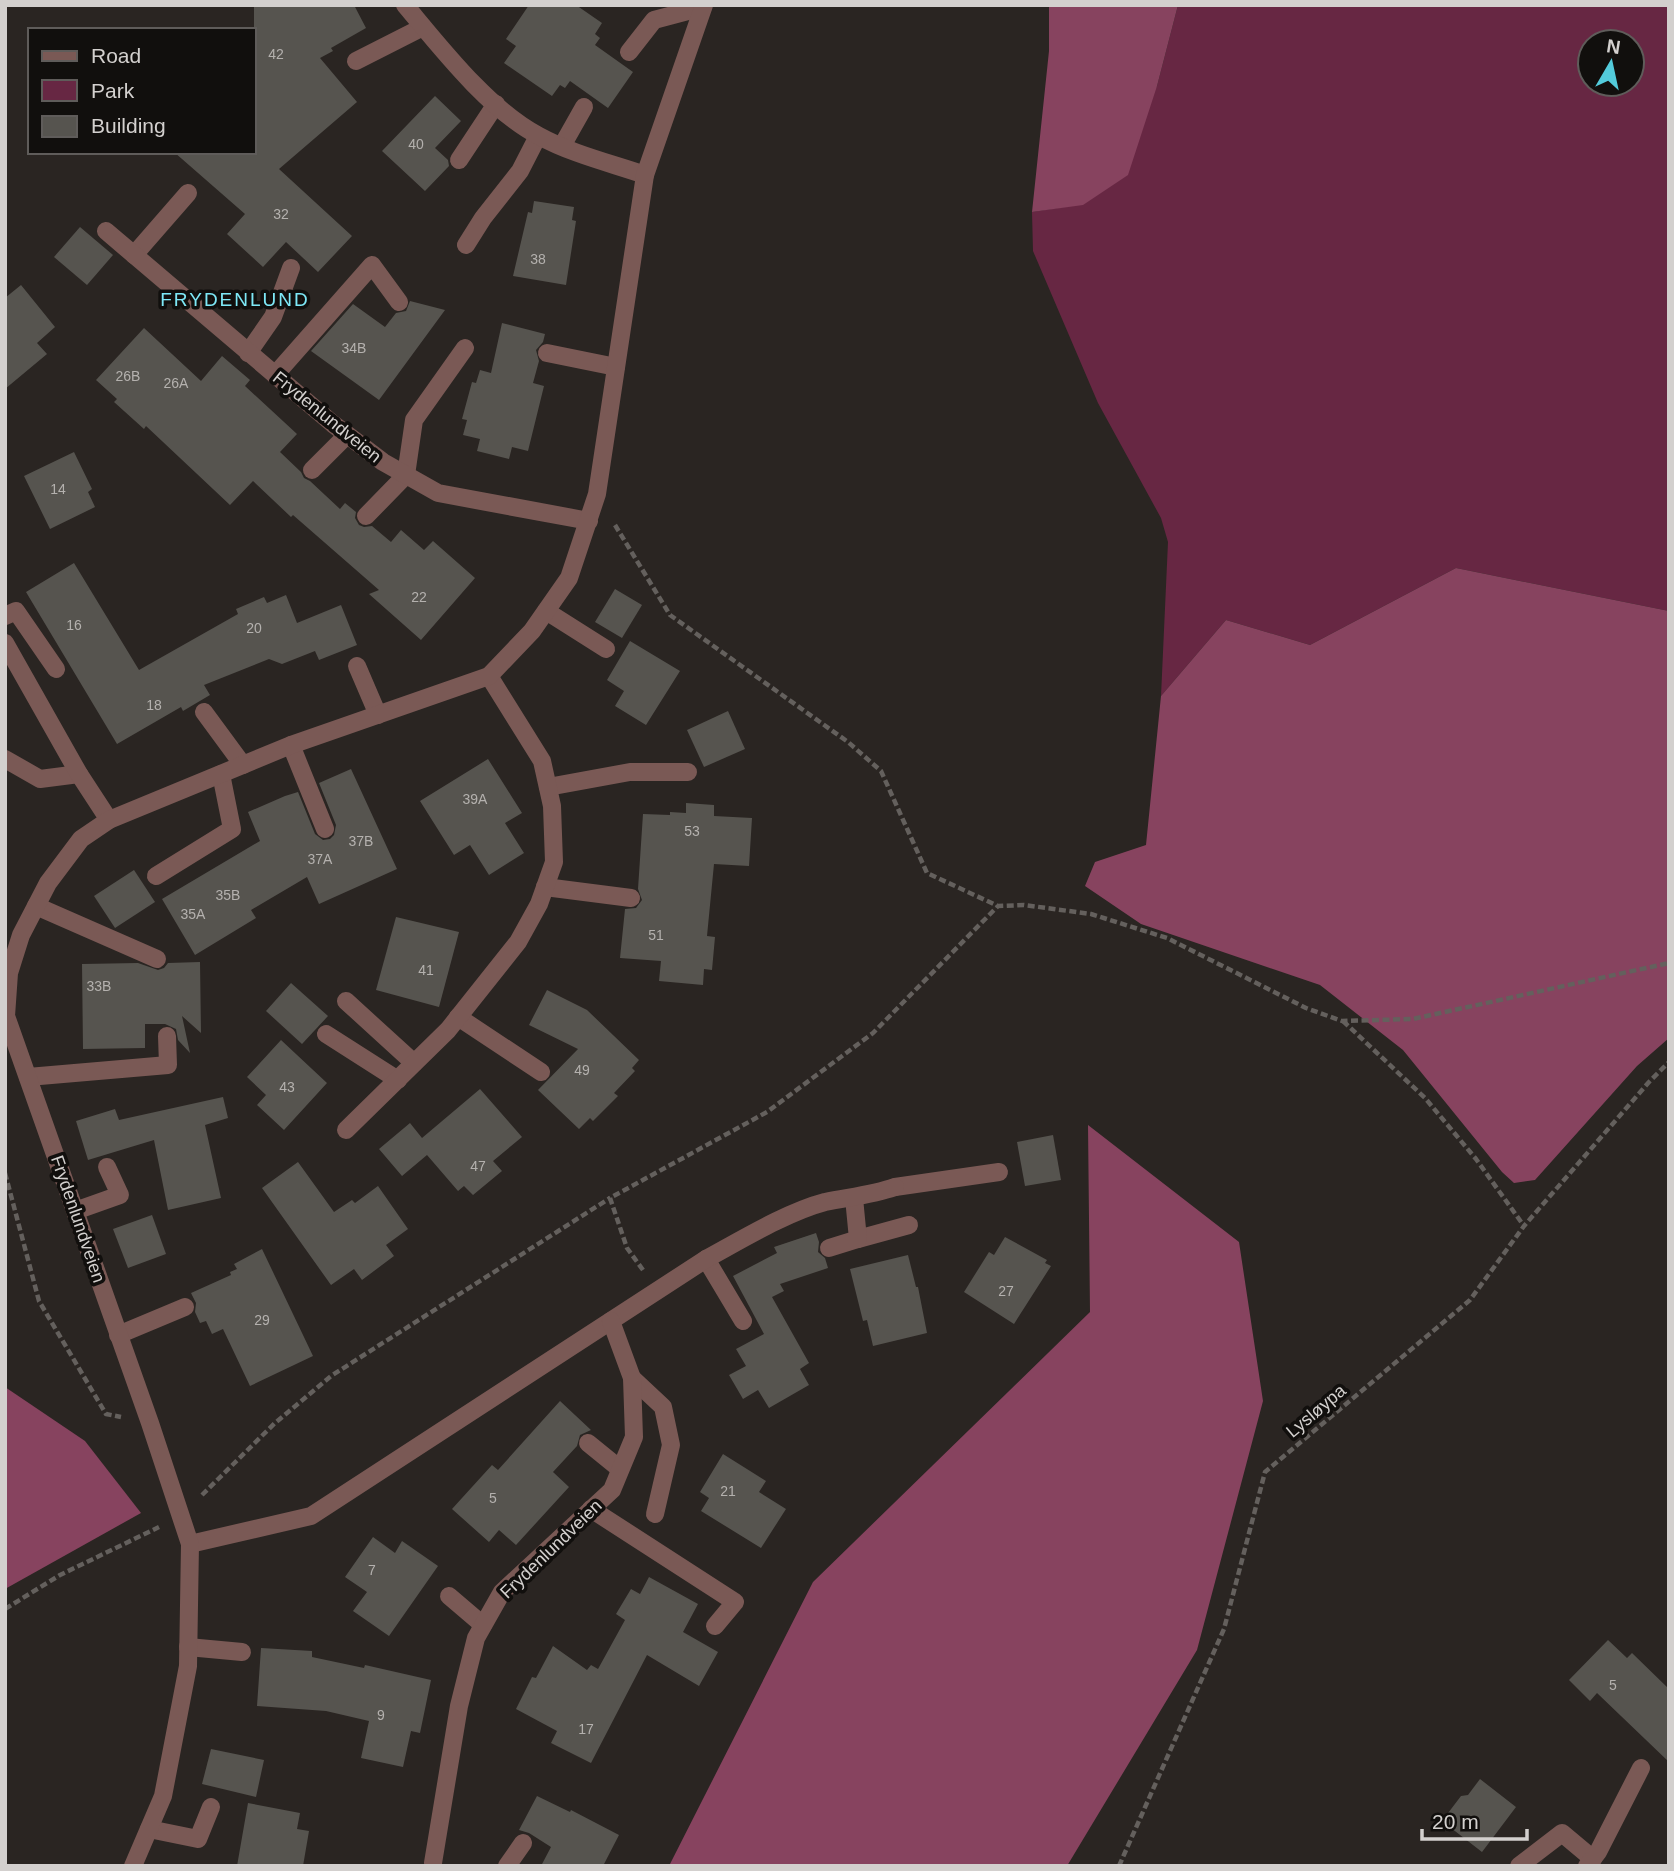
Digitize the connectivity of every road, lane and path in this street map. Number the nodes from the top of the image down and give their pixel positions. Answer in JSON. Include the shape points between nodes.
{"nodes":[{"id":1,"x":405,"y":5,"type":"edge"},
{"id":2,"x":703,"y":6,"type":"edge"},
{"id":3,"x":423,"y":27,"type":"junction"},
{"id":4,"x":629,"y":51,"type":"dead end"},
{"id":5,"x":356,"y":61,"type":"dead end"},
{"id":6,"x":496,"y":104,"type":"junction"},
{"id":7,"x":584,"y":107,"type":"dead end"},
{"id":8,"x":538,"y":136,"type":"junction"},
{"id":9,"x":562,"y":146,"type":"junction"},
{"id":10,"x":459,"y":160,"type":"dead end"},
{"id":11,"x":645,"y":175,"type":"junction"},
{"id":12,"x":188,"y":192,"type":"dead end"},
{"id":13,"x":106,"y":231,"type":"dead end"},
{"id":14,"x":466,"y":245,"type":"dead end"},
{"id":15,"x":134,"y":255,"type":"junction"},
{"id":16,"x":291,"y":268,"type":"dead end"},
{"id":17,"x":399,"y":302,"type":"dead end"},
{"id":18,"x":465,"y":348,"type":"dead end"},
{"id":19,"x":248,"y":353,"type":"junction"},
{"id":20,"x":547,"y":354,"type":"dead end"},
{"id":21,"x":616,"y":367,"type":"junction"},
{"id":22,"x":275,"y":375,"type":"junction"},
{"id":23,"x":347,"y":435,"type":"junction"},
{"id":24,"x":312,"y":470,"type":"dead end"},
{"id":25,"x":407,"y":475,"type":"junction"},
{"id":26,"x":597,"y":494,"type":"junction"},
{"id":27,"x":366,"y":516,"type":"dead end"},
{"id":28,"x":589,"y":521,"type":"junction"},
{"id":29,"x":546,"y":611,"type":"junction"},
{"id":30,"x":5,"y":617,"type":"edge"},
{"id":31,"x":606,"y":649,"type":"dead end"},
{"id":32,"x":8,"y":653,"type":"edge"},
{"id":33,"x":356,"y":666,"type":"dead end"},
{"id":34,"x":55,"y":669,"type":"dead end"},
{"id":35,"x":488,"y":676,"type":"junction"},
{"id":36,"x":204,"y":712,"type":"dead end"},
{"id":37,"x":379,"y":715,"type":"junction"},
{"id":38,"x":291,"y":746,"type":"junction"},
{"id":39,"x":5,"y":759,"type":"edge"},
{"id":40,"x":243,"y":765,"type":"junction"},
{"id":41,"x":688,"y":772,"type":"dead end"},
{"id":42,"x":79,"y":774,"type":"junction"},
{"id":43,"x":221,"y":774,"type":"junction"},
{"id":44,"x":548,"y":787,"type":"junction"},
{"id":45,"x":109,"y":820,"type":"junction"},
{"id":46,"x":325,"y":829,"type":"dead end"},
{"id":47,"x":156,"y":876,"type":"dead end"},
{"id":48,"x":545,"y":887,"type":"junction"},
{"id":49,"x":631,"y":898,"type":"dead end"},
{"id":50,"x":36,"y":906,"type":"junction"},
{"id":51,"x":998,"y":906,"type":"junction"},
{"id":52,"x":157,"y":958,"type":"dead end"},
{"id":53,"x":1669,"y":963,"type":"edge"},
{"id":54,"x":346,"y":1001,"type":"dead end"},
{"id":55,"x":458,"y":1017,"type":"junction"},
{"id":56,"x":1342,"y":1021,"type":"junction"},
{"id":57,"x":326,"y":1034,"type":"dead end"},
{"id":58,"x":167,"y":1036,"type":"dead end"},
{"id":59,"x":13,"y":1057,"type":"edge"},
{"id":60,"x":1669,"y":1062,"type":"edge"},
{"id":61,"x":414,"y":1063,"type":"junction"},
{"id":62,"x":541,"y":1072,"type":"dead end"},
{"id":63,"x":28,"y":1077,"type":"junction"},
{"id":64,"x":398,"y":1080,"type":"junction"},
{"id":65,"x":346,"y":1130,"type":"dead end"},
{"id":66,"x":107,"y":1167,"type":"dead end"},
{"id":67,"x":999,"y":1172,"type":"dead end"},
{"id":68,"x":5,"y":1173,"type":"edge"},
{"id":69,"x":610,"y":1198,"type":"junction"},
{"id":70,"x":854,"y":1198,"type":"junction"},
{"id":71,"x":75,"y":1211,"type":"junction"},
{"id":72,"x":909,"y":1225,"type":"dead end"},
{"id":73,"x":1524,"y":1226,"type":"junction"},
{"id":74,"x":858,"y":1240,"type":"junction"},
{"id":75,"x":829,"y":1248,"type":"dead end"},
{"id":76,"x":706,"y":1259,"type":"junction"},
{"id":77,"x":657,"y":1290,"type":"junction"},
{"id":78,"x":185,"y":1307,"type":"dead end"},
{"id":79,"x":611,"y":1321,"type":"junction"},
{"id":80,"x":743,"y":1321,"type":"dead end"},
{"id":81,"x":118,"y":1335,"type":"junction"},
{"id":82,"x":632,"y":1378,"type":"junction"},
{"id":83,"x":149,"y":1423,"type":"junction"},
{"id":84,"x":587,"y":1443,"type":"dead end"},
{"id":85,"x":620,"y":1469,"type":"junction"},
{"id":86,"x":591,"y":1509,"type":"junction"},
{"id":87,"x":655,"y":1514,"type":"dead end"},
{"id":88,"x":182,"y":1516,"type":"junction"},
{"id":89,"x":190,"y":1544,"type":"junction"},
{"id":90,"x":449,"y":1596,"type":"dead end"},
{"id":91,"x":5,"y":1609,"type":"edge"},
{"id":92,"x":483,"y":1625,"type":"junction"},
{"id":93,"x":715,"y":1626,"type":"dead end"},
{"id":94,"x":188,"y":1647,"type":"junction"},
{"id":95,"x":242,"y":1652,"type":"dead end"},
{"id":96,"x":1641,"y":1768,"type":"dead end"},
{"id":97,"x":211,"y":1807,"type":"dead end"},
{"id":98,"x":149,"y":1829,"type":"junction"},
{"id":99,"x":523,"y":1843,"type":"dead end"},
{"id":100,"x":1590,"y":1862,"type":"edge"},
{"id":101,"x":434,"y":1865,"type":"edge"},
{"id":102,"x":134,"y":1866,"type":"edge"},
{"id":103,"x":507,"y":1866,"type":"edge"},
{"id":104,"x":1119,"y":1866,"type":"edge"},
{"id":105,"x":1519,"y":1866,"type":"edge"}],
"edges":[{"from":1,"to":3,"type":"street"},
{"from":2,"to":4,"type":"street","via":[[654,20]]},
{"from":2,"to":11,"type":"street","name":"Frydenlundveien"},
{"from":3,"to":5,"type":"street"},
{"from":3,"to":6,"type":"street"},
{"from":6,"to":8,"type":"street"},
{"from":6,"to":10,"type":"street"},
{"from":7,"to":9,"type":"street"},
{"from":8,"to":9,"type":"street"},
{"from":8,"to":14,"type":"street","via":[[520,171]]},
{"from":9,"to":11,"type":"street"},
{"from":11,"to":21,"type":"street","name":"Frydenlundveien"},
{"from":12,"to":15,"type":"street"},
{"from":13,"to":15,"type":"street","name":"Frydenlundveien"},
{"from":15,"to":19,"type":"street","name":"Frydenlundveien"},
{"from":16,"to":19,"type":"street","via":[[273,317]]},
{"from":17,"to":22,"type":"street","via":[[372,265]]},
{"from":18,"to":25,"type":"street","via":[[414,420]]},
{"from":19,"to":22,"type":"street","name":"Frydenlundveien"},
{"from":20,"to":21,"type":"street"},
{"from":21,"to":26,"type":"street","name":"Frydenlundveien"},
{"from":22,"to":23,"type":"street","name":"Frydenlundveien"},
{"from":23,"to":24,"type":"street"},
{"from":23,"to":25,"type":"street","name":"Frydenlundveien"},
{"from":25,"to":27,"type":"street"},
{"from":25,"to":28,"type":"street","name":"Frydenlundveien","via":[[438,493]]},
{"from":26,"to":28,"type":"street","name":"Frydenlundveien"},
{"from":26,"to":51,"type":"path","via":[[670,615],[848,742],[881,771],[927,873]]},
{"from":28,"to":29,"type":"street","name":"Frydenlundveien","via":[[569,578]]},
{"from":29,"to":31,"type":"street"},
{"from":29,"to":35,"type":"street","name":"Frydenlundveien"},
{"from":30,"to":34,"type":"street","via":[[16,611]]},
{"from":32,"to":42,"type":"street"},
{"from":33,"to":37,"type":"street"},
{"from":35,"to":37,"type":"street","name":"Frydenlundveien"},
{"from":35,"to":44,"type":"street","via":[[542,761]]},
{"from":36,"to":40,"type":"street"},
{"from":37,"to":38,"type":"street","name":"Frydenlundveien"},
{"from":38,"to":40,"type":"street","name":"Frydenlundveien"},
{"from":38,"to":46,"type":"street"},
{"from":39,"to":42,"type":"street","via":[[40,779]]},
{"from":40,"to":43,"type":"street","name":"Frydenlundveien"},
{"from":41,"to":44,"type":"street","via":[[630,772]]},
{"from":42,"to":45,"type":"street"},
{"from":43,"to":45,"type":"street","name":"Frydenlundveien"},
{"from":43,"to":47,"type":"street","via":[[232,829]]},
{"from":44,"to":48,"type":"street","via":[[554,862]]},
{"from":45,"to":50,"type":"street","name":"Frydenlundveien","via":[[81,839]]},
{"from":48,"to":49,"type":"street"},
{"from":48,"to":55,"type":"street","via":[[518,942]]},
{"from":50,"to":52,"type":"street"},
{"from":50,"to":59,"type":"street","name":"Frydenlundveien","via":[[9,973],[6,1016]]},
{"from":51,"to":56,"type":"path","via":[[1091,914],[1167,938],[1306,1009]]},
{"from":51,"to":69,"type":"path","via":[[873,1033],[767,1112]]},
{"from":53,"to":56,"type":"path","via":[[1413,1019]]},
{"from":54,"to":61,"type":"street"},
{"from":55,"to":61,"type":"street"},
{"from":55,"to":62,"type":"street"},
{"from":56,"to":73,"type":"path","via":[[1425,1098]]},
{"from":57,"to":64,"type":"street"},
{"from":58,"to":63,"type":"street","via":[[168,1065]]},
{"from":59,"to":63,"type":"street","name":"Frydenlundveien"},
{"from":60,"to":73,"type":"path","name":"Lysløypa"},
{"from":61,"to":64,"type":"street"},
{"from":63,"to":71,"type":"street","name":"Frydenlundveien"},
{"from":64,"to":65,"type":"street"},
{"from":66,"to":71,"type":"street","via":[[120,1195]]},
{"from":67,"to":70,"type":"street","via":[[895,1187]]},
{"from":68,"to":83,"type":"path","via":[[39,1301],[106,1414]]},
{"from":69,"to":77,"type":"path","via":[[627,1248]]},
{"from":69,"to":88,"type":"path","via":[[331,1376],[275,1423]]},
{"from":70,"to":74,"type":"street"},
{"from":70,"to":76,"type":"street","via":[[823,1203],[762,1228]]},
{"from":71,"to":81,"type":"street","name":"Frydenlundveien"},
{"from":72,"to":74,"type":"street"},
{"from":73,"to":104,"type":"path","name":"Lysløypa","via":[[1470,1300],[1265,1472],[1223,1629]]},
{"from":74,"to":75,"type":"street"},
{"from":76,"to":77,"type":"street"},
{"from":76,"to":80,"type":"street"},
{"from":77,"to":79,"type":"street"},
{"from":78,"to":81,"type":"street"},
{"from":79,"to":82,"type":"street","name":"Frydenlundveien"},
{"from":79,"to":89,"type":"street","via":[[311,1516]]},
{"from":81,"to":83,"type":"street","name":"Frydenlundveien"},
{"from":82,"to":85,"type":"street","name":"Frydenlundveien","via":[[634,1437]]},
{"from":82,"to":87,"type":"street","via":[[663,1407],[671,1446]]},
{"from":83,"to":88,"type":"street","name":"Frydenlundveien"},
{"from":84,"to":85,"type":"street"},
{"from":85,"to":86,"type":"street","name":"Frydenlundveien","via":[[612,1489]]},
{"from":86,"to":92,"type":"street","name":"Frydenlundveien","via":[[502,1592]]},
{"from":86,"to":93,"type":"street","via":[[735,1602]]},
{"from":88,"to":89,"type":"street","name":"Frydenlundveien"},
{"from":88,"to":91,"type":"path","via":[[60,1575]]},
{"from":89,"to":94,"type":"street","name":"Frydenlundveien"},
{"from":90,"to":92,"type":"street"},
{"from":92,"to":101,"type":"street","name":"Frydenlundveien","via":[[459,1706]]},
{"from":94,"to":95,"type":"street"},
{"from":94,"to":98,"type":"street","name":"Frydenlundveien","via":[[163,1796]]},
{"from":96,"to":100,"type":"street"},
{"from":97,"to":98,"type":"street","via":[[198,1839]]},
{"from":98,"to":102,"type":"street","name":"Frydenlundveien"},
{"from":99,"to":103,"type":"street"},
{"from":100,"to":105,"type":"street","via":[[1562,1833]]}]}
